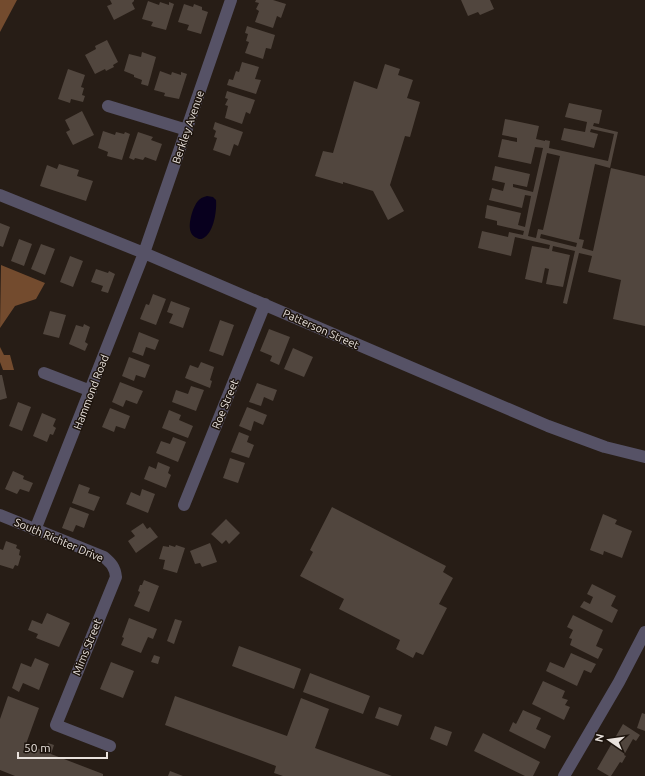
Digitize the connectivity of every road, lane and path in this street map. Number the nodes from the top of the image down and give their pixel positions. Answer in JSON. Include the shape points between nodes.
{"nodes":[{"id":1,"x":231,"y":0,"type":"edge"},
{"id":2,"x":108,"y":106,"type":"dead end"},
{"id":3,"x":187,"y":130,"type":"junction"},
{"id":4,"x":0,"y":195,"type":"edge"},
{"id":5,"x":144,"y":253,"type":"junction"},
{"id":6,"x":265,"y":304,"type":"junction"},
{"id":7,"x":44,"y":373,"type":"dead end"},
{"id":8,"x":91,"y":391,"type":"junction"},
{"id":9,"x":645,"y":457,"type":"edge"},
{"id":10,"x":184,"y":505,"type":"dead end"},
{"id":11,"x":0,"y":515,"type":"edge"},
{"id":12,"x":36,"y":530,"type":"junction"},
{"id":13,"x":115,"y":569,"type":"joint"},
{"id":14,"x":645,"y":632,"type":"edge"},
{"id":15,"x":110,"y":746,"type":"dead end"},
{"id":16,"x":564,"y":776,"type":"edge"}],
"edges":[{"from":1,"to":3,"type":"street","name":"Berkley Avenue"},
{"from":2,"to":3,"type":"street"},
{"from":3,"to":5,"type":"street","name":"Berkley Avenue"},
{"from":4,"to":5,"type":"street","name":"Patterson Street"},
{"from":5,"to":6,"type":"street","name":"Patterson Street"},
{"from":5,"to":8,"type":"street","name":"Hammond Road"},
{"from":6,"to":9,"type":"street","name":"Patterson Street","via":[[548,426],[605,447]]},
{"from":6,"to":10,"type":"street","name":"Roe Street"},
{"from":7,"to":8,"type":"street"},
{"from":8,"to":12,"type":"street","name":"Hammond Road"},
{"from":11,"to":12,"type":"street","name":"South Richter Drive"},
{"from":12,"to":13,"type":"street","name":"South Richter Drive","via":[[104,557]]},
{"from":13,"to":15,"type":"street","name":"Mims Street","via":[[116,577],[56,725]]},
{"from":14,"to":16,"type":"street"}]}
